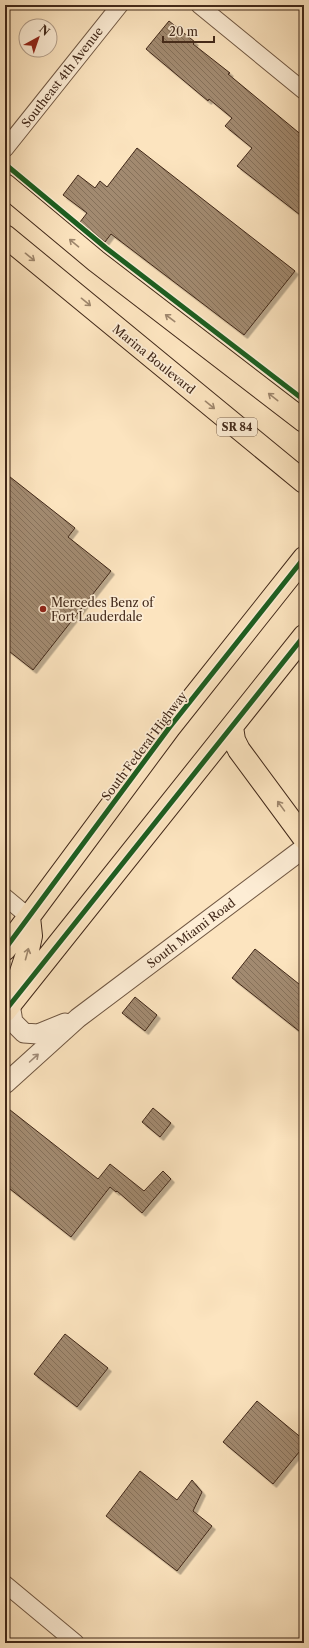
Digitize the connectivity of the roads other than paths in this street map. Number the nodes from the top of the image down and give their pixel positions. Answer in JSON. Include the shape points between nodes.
{"nodes":[{"id":1,"x":120,"y":5,"type":"edge"},
{"id":2,"x":199,"y":5,"type":"edge"},
{"id":3,"x":304,"y":91,"type":"edge"},
{"id":4,"x":5,"y":149,"type":"edge"},
{"id":5,"x":5,"y":185,"type":"edge"},
{"id":6,"x":5,"y":236,"type":"edge"},
{"id":7,"x":304,"y":421,"type":"edge"},
{"id":8,"x":304,"y":482,"type":"edge"},
{"id":9,"x":304,"y":558,"type":"edge"},
{"id":10,"x":304,"y":636,"type":"edge"},
{"id":11,"x":232,"y":728,"type":"junction"},
{"id":12,"x":304,"y":838,"type":"edge"},
{"id":13,"x":304,"y":848,"type":"edge"},
{"id":14,"x":5,"y":897,"type":"edge"},
{"id":15,"x":29,"y":917,"type":"junction"},
{"id":16,"x":5,"y":949,"type":"edge"},
{"id":17,"x":8,"y":1008,"type":"edge"},
{"id":18,"x":78,"y":1018,"type":"junction"},
{"id":19,"x":5,"y":1084,"type":"edge"},
{"id":20,"x":5,"y":1584,"type":"edge"},
{"id":21,"x":76,"y":1643,"type":"edge"}],
"edges":[{"from":1,"to":4,"type":"street","name":"Southeast 4th Avenue"},
{"from":2,"to":3,"type":"street"},
{"from":7,"to":5,"type":"main road","one_way":true,"via":[[96,261]]},
{"from":6,"to":8,"type":"main road","name":"Marina Boulevard","number":"SR 84","one_way":true},
{"from":9,"to":15,"type":"main road","name":"South Federal Highway","via":[[174,722]]},
{"from":10,"to":11,"type":"main road"},
{"from":12,"to":11,"type":"main road","one_way":true,"via":[[240,750],[234,740]]},
{"from":11,"to":17,"type":"main road"},
{"from":13,"to":18,"type":"street","name":"South Miami Road"},
{"from":14,"to":15,"type":"street"},
{"from":15,"to":16,"type":"main road","name":"South Federal Highway"},
{"from":17,"to":15,"type":"main road","one_way":true,"via":[[27,954],[31,936]]},
{"from":17,"to":18,"type":"street","name":"South Miami Road","via":[[13,1022],[24,1033],[38,1034]]},
{"from":19,"to":18,"type":"street","name":"South Miami Road","one_way":true},
{"from":20,"to":21,"type":"street"}]}
